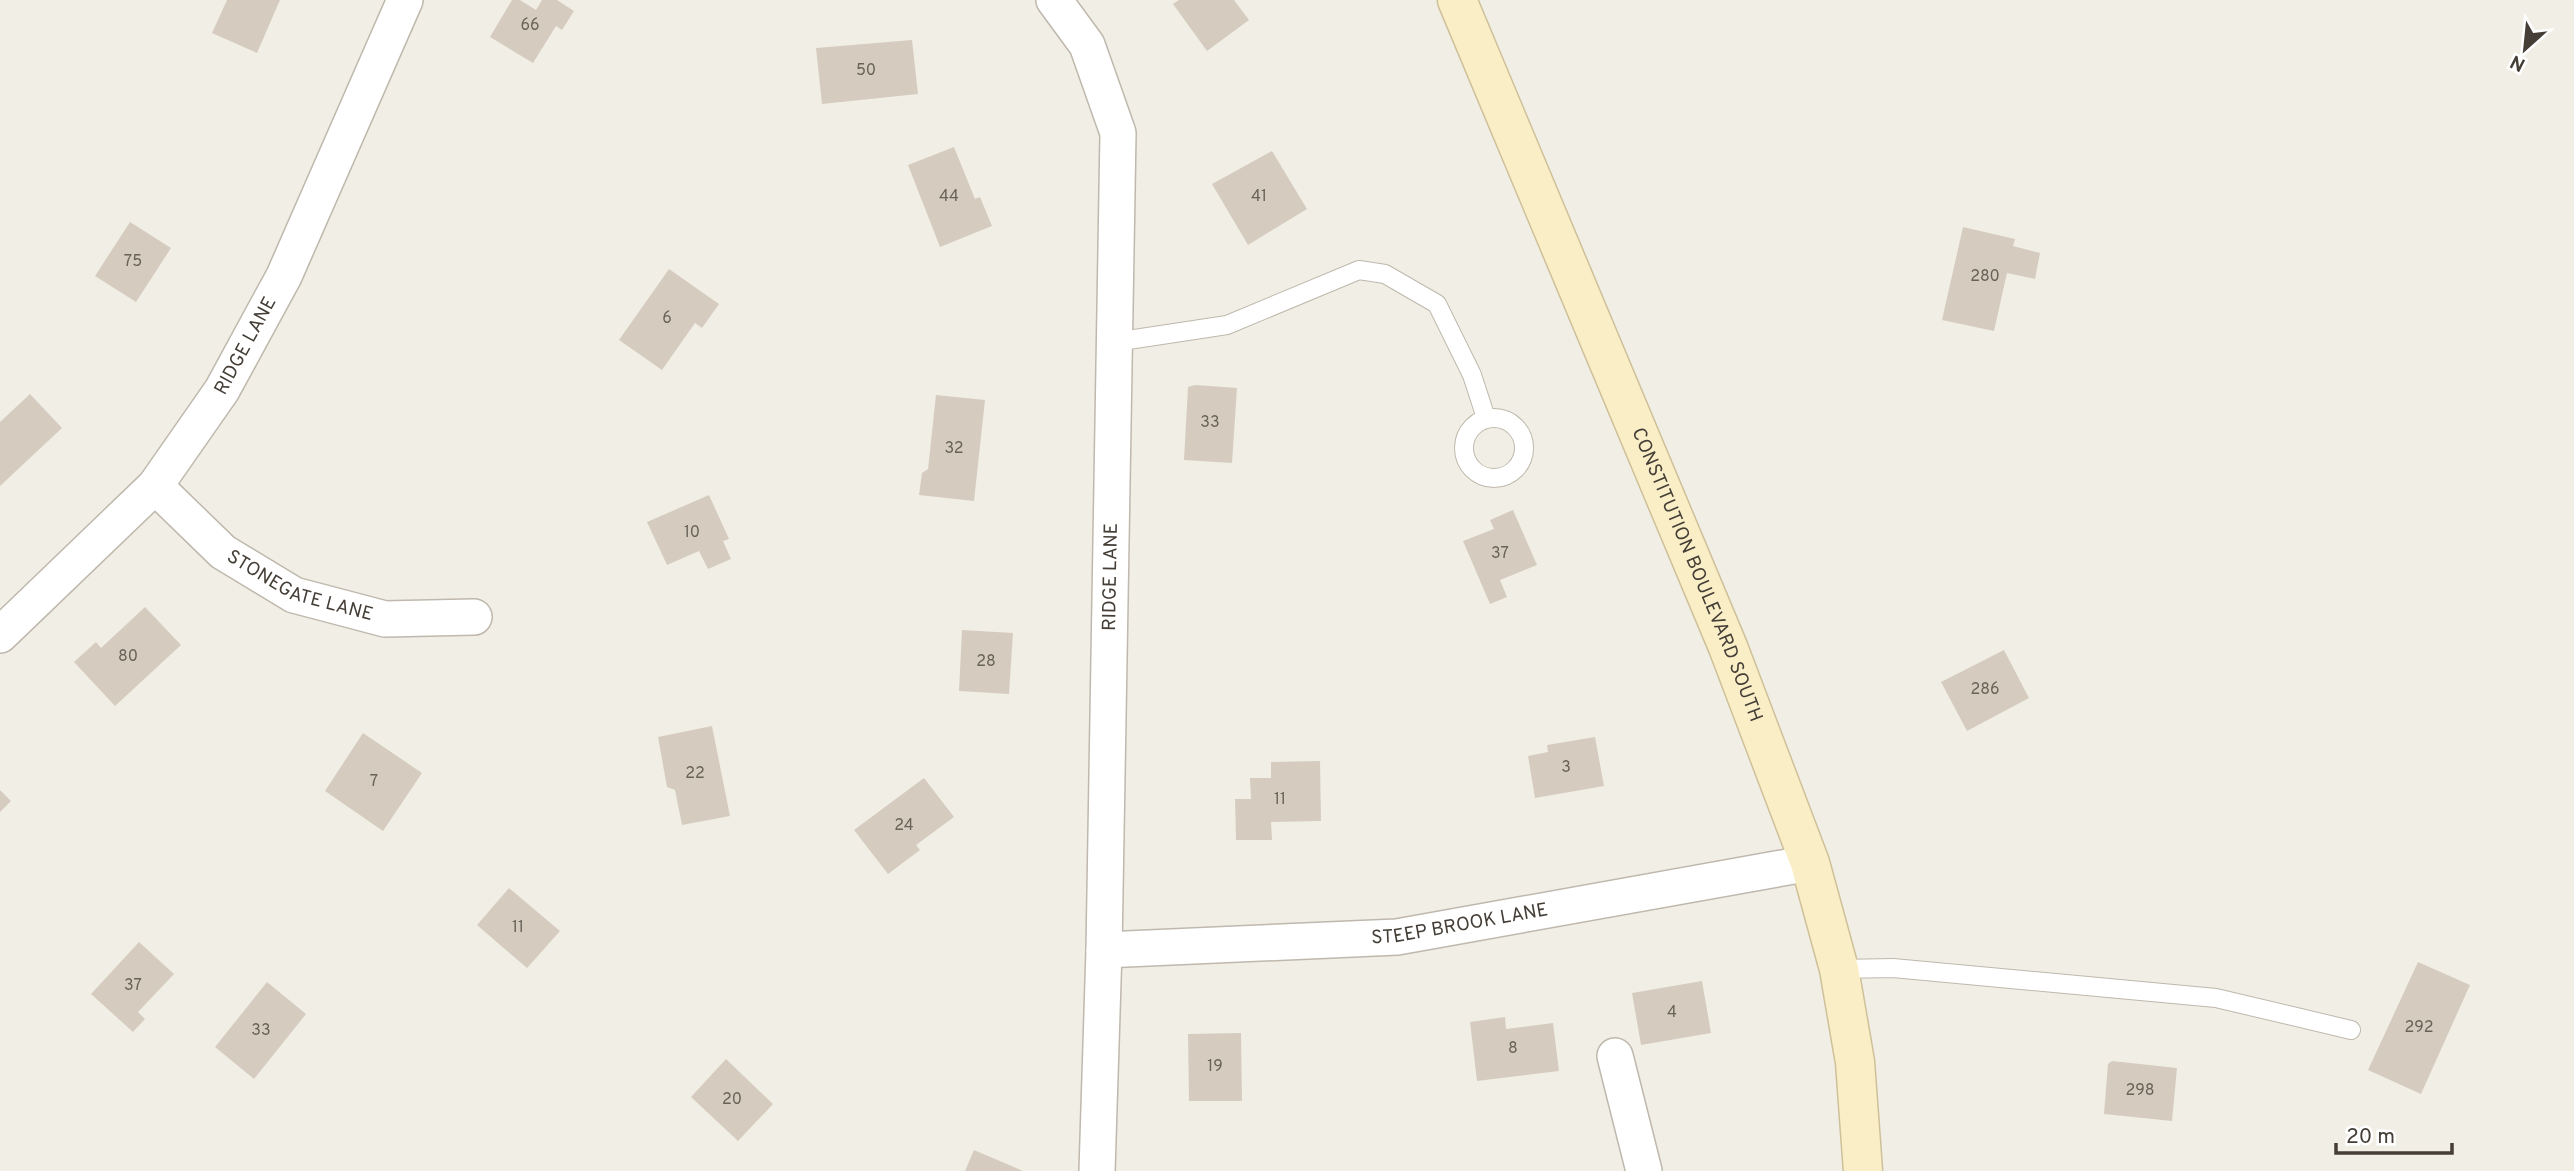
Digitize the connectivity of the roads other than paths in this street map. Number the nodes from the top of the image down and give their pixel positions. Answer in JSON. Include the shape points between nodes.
{"nodes":[{"id":1,"x":405,"y":0,"type":"edge"},
{"id":2,"x":1054,"y":0,"type":"edge"},
{"id":3,"x":1457,"y":0,"type":"edge"},
{"id":4,"x":1115,"y":342,"type":"junction"},
{"id":5,"x":1486,"y":418,"type":"dead end"},
{"id":6,"x":155,"y":486,"type":"junction"},
{"id":7,"x":474,"y":617,"type":"dead end"},
{"id":8,"x":0,"y":635,"type":"edge"},
{"id":9,"x":1810,"y":863,"type":"junction"},
{"id":10,"x":1104,"y":950,"type":"junction"},
{"id":11,"x":1839,"y":969,"type":"junction"},
{"id":12,"x":2351,"y":1030,"type":"dead end"},
{"id":13,"x":1615,"y":1056,"type":"dead end"},
{"id":14,"x":1097,"y":1171,"type":"edge"},
{"id":15,"x":1644,"y":1171,"type":"edge"},
{"id":16,"x":1863,"y":1171,"type":"edge"}],
"edges":[{"from":1,"to":6,"type":"street","name":"RIDGE LANE","via":[[284,276],[222,390]]},
{"from":2,"to":4,"type":"street","name":"RIDGE LANE","via":[[1087,45],[1118,133]]},
{"from":3,"to":9,"type":"main road","name":"CONSTITUTION BOULEVARD SOUTH","via":[[1728,647]]},
{"from":4,"to":5,"type":"lane","via":[[1227,324],[1359,270],[1385,274],[1437,304],[1472,375]]},
{"from":4,"to":10,"type":"street","name":"RIDGE LANE"},
{"from":6,"to":7,"type":"street","name":"STONEGATE LANE","via":[[223,552],[294,595],[385,619]]},
{"from":6,"to":8,"type":"street","name":"RIDGE LANE"},
{"from":9,"to":10,"type":"street","name":"STEEP BROOK LANE","via":[[1397,937]]},
{"from":9,"to":11,"type":"main road","name":"CONSTITUTION BOULEVARD SOUTH"},
{"from":10,"to":14,"type":"street","name":"RIDGE LANE"},
{"from":11,"to":12,"type":"lane","via":[[1893,968],[2216,998]]},
{"from":11,"to":16,"type":"main road","name":"CONSTITUTION BOULEVARD SOUTH","via":[[1854,1062]]},
{"from":13,"to":15,"type":"street"}]}
